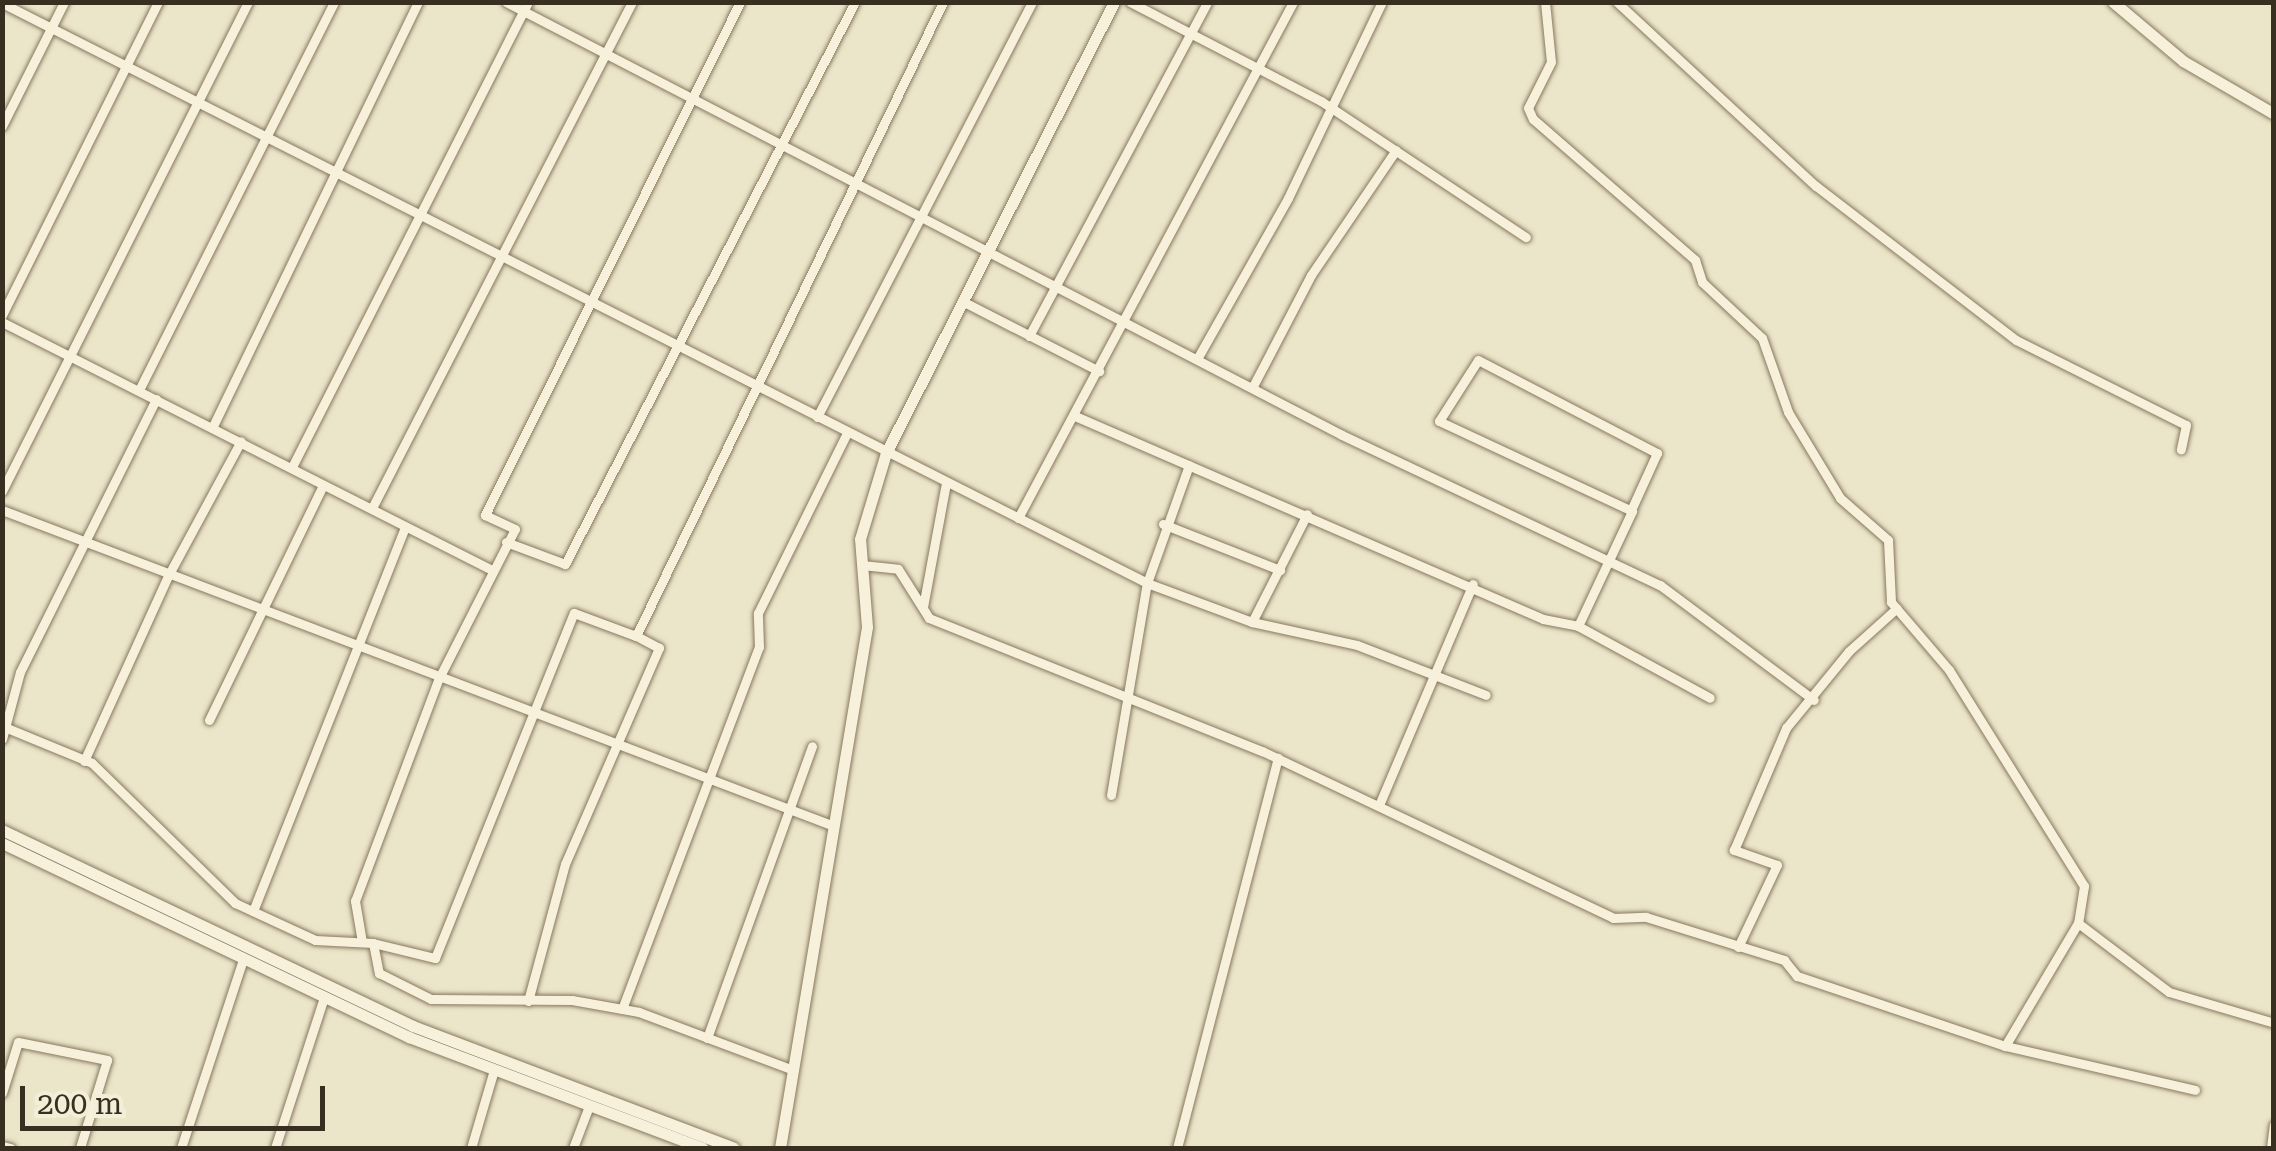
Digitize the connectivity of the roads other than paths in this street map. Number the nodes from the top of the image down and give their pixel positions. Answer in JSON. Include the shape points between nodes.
{"nodes":[{"id":1,"x":2,"y":2,"type":"edge"},
{"id":2,"x":64,"y":2,"type":"edge"},
{"id":3,"x":158,"y":2,"type":"edge"},
{"id":4,"x":248,"y":2,"type":"edge"},
{"id":5,"x":334,"y":2,"type":"edge"},
{"id":6,"x":418,"y":2,"type":"edge"},
{"id":7,"x":506,"y":2,"type":"edge"},
{"id":8,"x":632,"y":2,"type":"edge"},
{"id":9,"x":740,"y":2,"type":"edge"},
{"id":10,"x":854,"y":2,"type":"edge"},
{"id":11,"x":943,"y":2,"type":"edge"},
{"id":12,"x":1032,"y":2,"type":"edge"},
{"id":13,"x":1114,"y":2,"type":"edge"},
{"id":14,"x":1130,"y":2,"type":"edge"},
{"id":15,"x":1208,"y":2,"type":"edge"},
{"id":16,"x":1293,"y":2,"type":"edge"},
{"id":17,"x":1382,"y":2,"type":"edge"},
{"id":18,"x":1545,"y":2,"type":"edge"},
{"id":19,"x":1616,"y":2,"type":"edge"},
{"id":20,"x":2113,"y":2,"type":"edge"},
{"id":21,"x":526,"y":7,"type":"edge"},
{"id":22,"x":52,"y":27,"type":"junction"},
{"id":23,"x":1191,"y":35,"type":"junction"},
{"id":24,"x":606,"y":53,"type":"junction"},
{"id":25,"x":127,"y":64,"type":"junction"},
{"id":26,"x":1262,"y":71,"type":"junction"},
{"id":27,"x":692,"y":98,"type":"junction"},
{"id":28,"x":199,"y":101,"type":"junction"},
{"id":29,"x":1333,"y":109,"type":"junction"},
{"id":30,"x":2274,"y":114,"type":"edge"},
{"id":31,"x":2,"y":126,"type":"edge"},
{"id":32,"x":267,"y":136,"type":"junction"},
{"id":33,"x":783,"y":145,"type":"junction"},
{"id":34,"x":1396,"y":150,"type":"junction"},
{"id":35,"x":337,"y":170,"type":"junction"},
{"id":36,"x":852,"y":180,"type":"junction"},
{"id":37,"x":422,"y":213,"type":"junction"},
{"id":38,"x":922,"y":217,"type":"junction"},
{"id":39,"x":1526,"y":237,"type":"dead end"},
{"id":40,"x":502,"y":253,"type":"junction"},
{"id":41,"x":990,"y":253,"type":"junction"},
{"id":42,"x":1057,"y":287,"type":"junction"},
{"id":43,"x":593,"y":302,"type":"junction"},
{"id":44,"x":964,"y":302,"type":"junction"},
{"id":45,"x":2,"y":318,"type":"edge"},
{"id":46,"x":1126,"y":322,"type":"junction"},
{"id":47,"x":1030,"y":336,"type":"junction"},
{"id":48,"x":679,"y":348,"type":"junction"},
{"id":49,"x":71,"y":355,"type":"junction"},
{"id":50,"x":1197,"y":359,"type":"junction"},
{"id":51,"x":1099,"y":371,"type":"junction"},
{"id":52,"x":758,"y":388,"type":"junction"},
{"id":53,"x":1252,"y":388,"type":"junction"},
{"id":54,"x":139,"y":390,"type":"junction"},
{"id":55,"x":156,"y":399,"type":"junction"},
{"id":56,"x":1075,"y":416,"type":"junction"},
{"id":57,"x":817,"y":418,"type":"junction"},
{"id":58,"x":213,"y":426,"type":"junction"},
{"id":59,"x":847,"y":433,"type":"junction"},
{"id":60,"x":241,"y":441,"type":"junction"},
{"id":61,"x":2181,"y":449,"type":"dead end"},
{"id":62,"x":886,"y":453,"type":"junction"},
{"id":63,"x":293,"y":464,"type":"junction"},
{"id":64,"x":1189,"y":465,"type":"junction"},
{"id":65,"x":946,"y":483,"type":"junction"},
{"id":66,"x":323,"y":485,"type":"junction"},
{"id":67,"x":2,"y":491,"type":"edge"},
{"id":68,"x":372,"y":508,"type":"junction"},
{"id":69,"x":2,"y":510,"type":"edge"},
{"id":70,"x":1631,"y":510,"type":"junction"},
{"id":71,"x":1307,"y":514,"type":"junction"},
{"id":72,"x":1018,"y":518,"type":"junction"},
{"id":73,"x":1163,"y":524,"type":"junction"},
{"id":74,"x":404,"y":530,"type":"junction"},
{"id":75,"x":82,"y":542,"type":"junction"},
{"id":76,"x":506,"y":542,"type":"junction"},
{"id":77,"x":1611,"y":563,"type":"junction"},
{"id":78,"x":862,"y":565,"type":"junction"},
{"id":79,"x":490,"y":569,"type":"junction"},
{"id":80,"x":1280,"y":570,"type":"junction"},
{"id":81,"x":168,"y":576,"type":"junction"},
{"id":82,"x":1147,"y":583,"type":"junction"},
{"id":83,"x":1473,"y":584,"type":"junction"},
{"id":84,"x":922,"y":607,"type":"junction"},
{"id":85,"x":1897,"y":608,"type":"junction"},
{"id":86,"x":262,"y":612,"type":"junction"},
{"id":87,"x":1252,"y":622,"type":"junction"},
{"id":88,"x":1578,"y":626,"type":"junction"},
{"id":89,"x":636,"y":636,"type":"junction"},
{"id":90,"x":354,"y":646,"type":"junction"},
{"id":91,"x":1432,"y":673,"type":"junction"},
{"id":92,"x":439,"y":678,"type":"junction"},
{"id":93,"x":1486,"y":694,"type":"dead end"},
{"id":94,"x":1134,"y":696,"type":"junction"},
{"id":95,"x":1710,"y":698,"type":"dead end"},
{"id":96,"x":1814,"y":700,"type":"junction"},
{"id":97,"x":530,"y":712,"type":"junction"},
{"id":98,"x":210,"y":720,"type":"dead end"},
{"id":99,"x":4,"y":726,"type":"edge"},
{"id":100,"x":2,"y":739,"type":"edge"},
{"id":101,"x":617,"y":744,"type":"junction"},
{"id":102,"x":812,"y":746,"type":"dead end"},
{"id":103,"x":1278,"y":758,"type":"junction"},
{"id":104,"x":84,"y":760,"type":"junction"},
{"id":105,"x":705,"y":778,"type":"junction"},
{"id":106,"x":1111,"y":795,"type":"dead end"},
{"id":107,"x":1379,"y":804,"type":"junction"},
{"id":108,"x":790,"y":809,"type":"junction"},
{"id":109,"x":834,"y":826,"type":"junction"},
{"id":110,"x":2,"y":830,"type":"edge"},
{"id":111,"x":2,"y":843,"type":"edge"},
{"id":112,"x":253,"y":911,"type":"junction"},
{"id":113,"x":2078,"y":923,"type":"junction"},
{"id":114,"x":367,"y":942,"type":"junction"},
{"id":115,"x":1738,"y":947,"type":"junction"},
{"id":116,"x":243,"y":959,"type":"junction"},
{"id":117,"x":324,"y":997,"type":"junction"},
{"id":118,"x":528,"y":1001,"type":"junction"},
{"id":119,"x":622,"y":1008,"type":"junction"},
{"id":120,"x":2274,"y":1023,"type":"edge"},
{"id":121,"x":707,"y":1038,"type":"junction"},
{"id":122,"x":2005,"y":1046,"type":"junction"},
{"id":123,"x":494,"y":1070,"type":"junction"},
{"id":124,"x":793,"y":1070,"type":"junction"},
{"id":125,"x":2195,"y":1090,"type":"dead end"},
{"id":126,"x":2,"y":1092,"type":"edge"},
{"id":127,"x":589,"y":1106,"type":"junction"},
{"id":128,"x":2274,"y":1125,"type":"edge"},
{"id":129,"x":680,"y":1144,"type":"edge"},
{"id":130,"x":2,"y":1146,"type":"edge"},
{"id":131,"x":11,"y":1148,"type":"edge"},
{"id":132,"x":80,"y":1148,"type":"edge"},
{"id":133,"x":181,"y":1148,"type":"edge"},
{"id":134,"x":274,"y":1148,"type":"edge"},
{"id":135,"x":472,"y":1148,"type":"edge"},
{"id":136,"x":573,"y":1148,"type":"edge"},
{"id":137,"x":703,"y":1148,"type":"edge"},
{"id":138,"x":734,"y":1148,"type":"edge"},
{"id":139,"x":780,"y":1148,"type":"edge"},
{"id":140,"x":1177,"y":1148,"type":"edge"},
{"id":141,"x":2271,"y":1148,"type":"edge"}],
"edges":[{"from":1,"to":22,"type":"street"},
{"from":2,"to":22,"type":"street"},
{"from":3,"to":25,"type":"street"},
{"from":4,"to":28,"type":"street"},
{"from":5,"to":32,"type":"street"},
{"from":6,"to":35,"type":"street"},
{"from":7,"to":21,"type":"street"},
{"from":8,"to":24,"type":"street"},
{"from":9,"to":27,"type":"street"},
{"from":10,"to":33,"type":"street"},
{"from":11,"to":36,"type":"street"},
{"from":12,"to":38,"type":"street"},
{"from":13,"to":41,"type":"street"},
{"from":14,"to":23,"type":"street"},
{"from":15,"to":23,"type":"street"},
{"from":16,"to":26,"type":"street"},
{"from":17,"to":29,"type":"street"},
{"from":18,"to":85,"type":"street","via":[[1550,62],[1528,108],[1533,118],[1695,260],[1702,282],[1762,338],[1788,412],[1840,498],[1888,540]]},
{"from":19,"to":61,"type":"street","via":[[1816,186],[2016,340],[2186,425]]},
{"from":20,"to":30,"type":"street","via":[[2183,60]]},
{"from":21,"to":24,"type":"street"},
{"from":21,"to":37,"type":"street"},
{"from":22,"to":25,"type":"street"},
{"from":22,"to":31,"type":"street"},
{"from":23,"to":26,"type":"street"},
{"from":23,"to":42,"type":"street"},
{"from":24,"to":27,"type":"street"},
{"from":24,"to":40,"type":"street"},
{"from":25,"to":28,"type":"street"},
{"from":25,"to":45,"type":"street"},
{"from":26,"to":29,"type":"street"},
{"from":26,"to":46,"type":"street"},
{"from":27,"to":33,"type":"street"},
{"from":27,"to":43,"type":"street"},
{"from":28,"to":32,"type":"street"},
{"from":28,"to":49,"type":"street"},
{"from":29,"to":34,"type":"street"},
{"from":29,"to":50,"type":"street"},
{"from":32,"to":35,"type":"street"},
{"from":32,"to":54,"type":"street"},
{"from":33,"to":36,"type":"street"},
{"from":33,"to":48,"type":"street"},
{"from":34,"to":39,"type":"street"},
{"from":34,"to":53,"type":"street","via":[[1310,275]]},
{"from":35,"to":37,"type":"street"},
{"from":35,"to":58,"type":"street"},
{"from":36,"to":38,"type":"street"},
{"from":36,"to":52,"type":"street"},
{"from":37,"to":40,"type":"street"},
{"from":37,"to":63,"type":"street"},
{"from":38,"to":41,"type":"street"},
{"from":38,"to":57,"type":"street"},
{"from":40,"to":43,"type":"street"},
{"from":40,"to":68,"type":"street"},
{"from":41,"to":42,"type":"street"},
{"from":41,"to":44,"type":"street"},
{"from":42,"to":46,"type":"street"},
{"from":42,"to":47,"type":"street"},
{"from":43,"to":48,"type":"street"},
{"from":43,"to":76,"type":"street","via":[[485,514],[515,529]]},
{"from":44,"to":47,"type":"street"},
{"from":44,"to":62,"type":"street"},
{"from":45,"to":49,"type":"street"},
{"from":46,"to":50,"type":"street"},
{"from":46,"to":51,"type":"street"},
{"from":47,"to":51,"type":"street"},
{"from":48,"to":52,"type":"street"},
{"from":48,"to":76,"type":"street","via":[[565,564]]},
{"from":49,"to":54,"type":"street"},
{"from":49,"to":67,"type":"street"},
{"from":50,"to":53,"type":"street"},
{"from":51,"to":56,"type":"street"},
{"from":52,"to":57,"type":"street"},
{"from":52,"to":89,"type":"street"},
{"from":53,"to":77,"type":"street"},
{"from":54,"to":55,"type":"street"},
{"from":55,"to":58,"type":"street"},
{"from":55,"to":75,"type":"street"},
{"from":56,"to":64,"type":"street"},
{"from":56,"to":72,"type":"street"},
{"from":57,"to":59,"type":"street"},
{"from":58,"to":60,"type":"street"},
{"from":59,"to":62,"type":"street"},
{"from":59,"to":105,"type":"street","via":[[758,613],[759,648]]},
{"from":60,"to":63,"type":"street"},
{"from":60,"to":81,"type":"street"},
{"from":62,"to":65,"type":"street"},
{"from":62,"to":78,"type":"street","via":[[860,538]]},
{"from":63,"to":66,"type":"street"},
{"from":64,"to":71,"type":"street"},
{"from":64,"to":73,"type":"street"},
{"from":65,"to":72,"type":"street"},
{"from":65,"to":84,"type":"street"},
{"from":66,"to":68,"type":"street"},
{"from":66,"to":86,"type":"street"},
{"from":68,"to":74,"type":"street"},
{"from":69,"to":75,"type":"street"},
{"from":70,"to":70,"type":"street","via":[[1439,420],[1478,360],[1657,453]]},
{"from":70,"to":77,"type":"street"},
{"from":71,"to":80,"type":"street"},
{"from":71,"to":83,"type":"street"},
{"from":72,"to":82,"type":"street"},
{"from":73,"to":80,"type":"street"},
{"from":73,"to":82,"type":"street"},
{"from":74,"to":79,"type":"street"},
{"from":74,"to":90,"type":"street"},
{"from":75,"to":81,"type":"street"},
{"from":75,"to":99,"type":"street","via":[[20,672]]},
{"from":76,"to":79,"type":"street"},
{"from":77,"to":88,"type":"street"},
{"from":77,"to":96,"type":"street","via":[[1660,585]]},
{"from":78,"to":84,"type":"street","via":[[898,569]]},
{"from":78,"to":109,"type":"street","via":[[867,627]]},
{"from":79,"to":92,"type":"street"},
{"from":80,"to":87,"type":"street"},
{"from":81,"to":86,"type":"street"},
{"from":81,"to":104,"type":"street"},
{"from":82,"to":87,"type":"street"},
{"from":82,"to":94,"type":"street"},
{"from":83,"to":88,"type":"street","via":[[1543,619]]},
{"from":83,"to":91,"type":"street"},
{"from":84,"to":94,"type":"street","via":[[929,618]]},
{"from":85,"to":96,"type":"street","via":[[1849,651]]},
{"from":85,"to":113,"type":"street","via":[[1949,670],[2084,886]]},
{"from":86,"to":90,"type":"street"},
{"from":86,"to":98,"type":"street"},
{"from":87,"to":91,"type":"street","via":[[1344,641]]},
{"from":88,"to":95,"type":"street"},
{"from":89,"to":97,"type":"street","via":[[574,614]]},
{"from":89,"to":101,"type":"street","via":[[660,648]]},
{"from":90,"to":92,"type":"street"},
{"from":90,"to":112,"type":"street"},
{"from":91,"to":93,"type":"street"},
{"from":91,"to":107,"type":"street"},
{"from":92,"to":97,"type":"street"},
{"from":92,"to":114,"type":"street","via":[[355,901]]},
{"from":94,"to":103,"type":"street"},
{"from":94,"to":106,"type":"street"},
{"from":96,"to":115,"type":"street","via":[[1786,728],[1734,850],[1777,866]]},
{"from":97,"to":101,"type":"street"},
{"from":97,"to":114,"type":"street","via":[[436,958]]},
{"from":99,"to":100,"type":"street"},
{"from":99,"to":104,"type":"street"},
{"from":101,"to":105,"type":"street"},
{"from":101,"to":118,"type":"street","via":[[565,864]]},
{"from":102,"to":108,"type":"street"},
{"from":103,"to":107,"type":"street"},
{"from":103,"to":140,"type":"street"},
{"from":104,"to":112,"type":"street"},
{"from":105,"to":108,"type":"street"},
{"from":105,"to":119,"type":"street"},
{"from":107,"to":115,"type":"street","via":[[1613,918],[1646,917]]},
{"from":108,"to":109,"type":"street"},
{"from":108,"to":121,"type":"street"},
{"from":109,"to":124,"type":"street"},
{"from":110,"to":138,"type":"street","via":[[413,1026]]},
{"from":111,"to":116,"type":"street"},
{"from":112,"to":114,"type":"street","via":[[315,940]]},
{"from":113,"to":120,"type":"street","via":[[2169,992]]},
{"from":113,"to":122,"type":"street"},
{"from":114,"to":118,"type":"street","via":[[380,973],[431,998]]},
{"from":115,"to":122,"type":"street","via":[[1784,960],[1797,976]]},
{"from":116,"to":117,"type":"street"},
{"from":116,"to":133,"type":"street"},
{"from":117,"to":123,"type":"street"},
{"from":117,"to":134,"type":"street"},
{"from":118,"to":119,"type":"street"},
{"from":119,"to":121,"type":"street"},
{"from":121,"to":124,"type":"street"},
{"from":122,"to":125,"type":"street"},
{"from":123,"to":127,"type":"street"},
{"from":123,"to":135,"type":"street"},
{"from":124,"to":139,"type":"street"},
{"from":126,"to":132,"type":"street","via":[[18,1042],[107,1060]]},
{"from":127,"to":129,"type":"street"},
{"from":127,"to":136,"type":"street"},
{"from":128,"to":141,"type":"street"},
{"from":129,"to":137,"type":"street"},
{"from":130,"to":131,"type":"street"}]}
